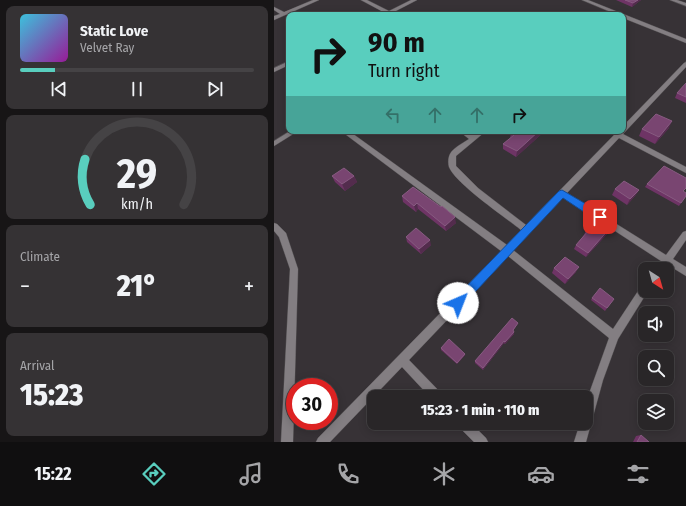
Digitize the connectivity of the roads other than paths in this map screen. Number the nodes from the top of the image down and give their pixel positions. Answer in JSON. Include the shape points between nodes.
{"nodes":[{"id":1,"x":317,"y":0,"type":"edge"},
{"id":2,"x":363,"y":0,"type":"edge"},
{"id":3,"x":415,"y":0,"type":"edge"},
{"id":4,"x":584,"y":0,"type":"edge"},
{"id":5,"x":672,"y":0,"type":"edge"},
{"id":6,"x":686,"y":5,"type":"edge"},
{"id":7,"x":274,"y":8,"type":"edge"},
{"id":8,"x":289,"y":12,"type":"edge"},
{"id":9,"x":384,"y":12,"type":"edge"},
{"id":10,"x":392,"y":12,"type":"edge"},
{"id":11,"x":614,"y":12,"type":"edge"},
{"id":12,"x":284,"y":14,"type":"joint"},
{"id":13,"x":626,"y":17,"type":"edge"},
{"id":14,"x":274,"y":18,"type":"edge"},
{"id":15,"x":686,"y":41,"type":"edge"},
{"id":16,"x":286,"y":64,"type":"edge"},
{"id":17,"x":686,"y":64,"type":"edge"},
{"id":18,"x":274,"y":70,"type":"edge"},
{"id":19,"x":626,"y":125,"type":"edge"},
{"id":20,"x":290,"y":134,"type":"edge"},
{"id":21,"x":348,"y":134,"type":"edge"},
{"id":22,"x":467,"y":134,"type":"edge"},
{"id":23,"x":479,"y":134,"type":"edge"},
{"id":24,"x":617,"y":134,"type":"edge"},
{"id":25,"x":623,"y":134,"type":"edge"},
{"id":26,"x":473,"y":138,"type":"junction"},
{"id":27,"x":274,"y":144,"type":"edge"},
{"id":28,"x":686,"y":170,"type":"edge"},
{"id":29,"x":562,"y":193,"type":"junction"},
{"id":30,"x":274,"y":226,"type":"edge"},
{"id":31,"x":527,"y":230,"type":"junction"},
{"id":32,"x":686,"y":234,"type":"edge"},
{"id":33,"x":508,"y":250,"type":"junction"},
{"id":34,"x":667,"y":260,"type":"junction"},
{"id":35,"x":686,"y":272,"type":"edge"},
{"id":36,"x":639,"y":298,"type":"edge"},
{"id":37,"x":614,"y":336,"type":"junction"},
{"id":38,"x":402,"y":360,"type":"junction"},
{"id":39,"x":430,"y":390,"type":"edge"},
{"id":40,"x":593,"y":398,"type":"edge"},
{"id":41,"x":470,"y":430,"type":"edge"},
{"id":42,"x":584,"y":430,"type":"edge"},
{"id":43,"x":287,"y":442,"type":"edge"},
{"id":44,"x":322,"y":442,"type":"edge"},
{"id":45,"x":482,"y":442,"type":"edge"},
{"id":46,"x":580,"y":442,"type":"edge"}],
"edges":[{"from":1,"to":8,"type":"street"},
{"from":2,"to":9,"type":"street"},
{"from":3,"to":10,"type":"street"},
{"from":4,"to":11,"type":"street"},
{"from":5,"to":6,"type":"street"},
{"from":7,"to":12,"type":"street"},
{"from":12,"to":14,"type":"street"},
{"from":13,"to":15,"type":"street"},
{"from":16,"to":18,"type":"street"},
{"from":17,"to":19,"type":"street"},
{"from":20,"to":27,"type":"street"},
{"from":21,"to":33,"type":"street"},
{"from":22,"to":26,"type":"street"},
{"from":23,"to":26,"type":"street"},
{"from":24,"to":29,"type":"street"},
{"from":25,"to":28,"type":"street"},
{"from":26,"to":31,"type":"street","via":[[454,155],[451,161],[453,166],[478,191]]},
{"from":29,"to":31,"type":"street"},
{"from":29,"to":34,"type":"street"},
{"from":30,"to":43,"type":"street","via":[[283,235],[294,269]]},
{"from":31,"to":33,"type":"street"},
{"from":32,"to":34,"type":"street"},
{"from":33,"to":37,"type":"street"},
{"from":33,"to":38,"type":"street"},
{"from":34,"to":35,"type":"street"},
{"from":36,"to":37,"type":"street"},
{"from":37,"to":40,"type":"street"},
{"from":38,"to":39,"type":"street"},
{"from":38,"to":44,"type":"street"},
{"from":41,"to":45,"type":"street"},
{"from":42,"to":46,"type":"street"}]}
